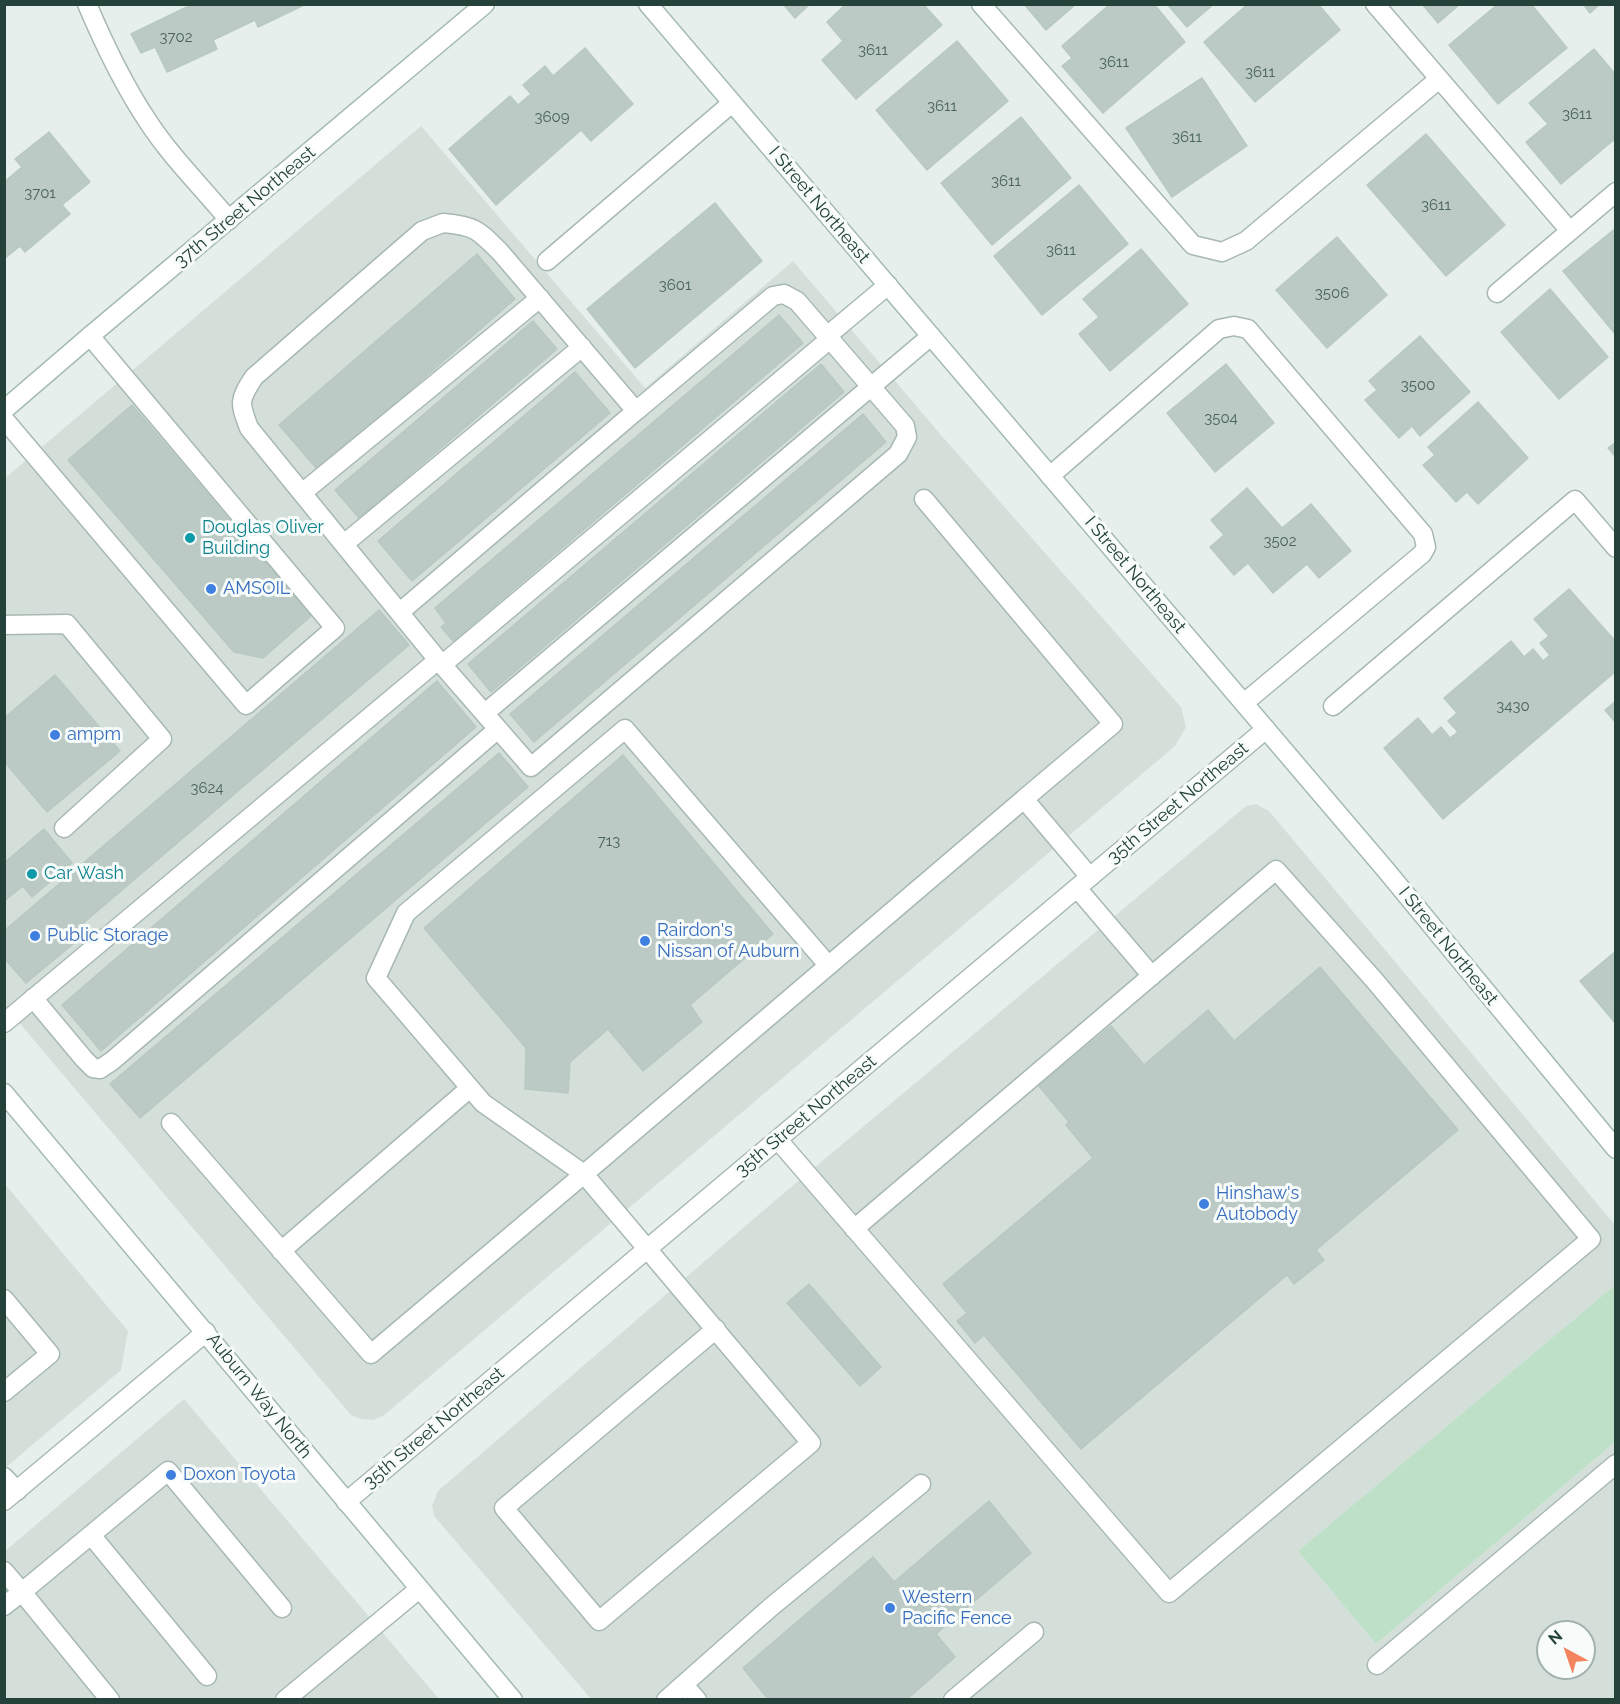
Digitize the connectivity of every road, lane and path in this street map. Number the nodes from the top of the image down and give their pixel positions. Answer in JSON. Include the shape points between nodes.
{"nodes":[{"id":1,"x":87,"y":4,"type":"edge"},
{"id":2,"x":486,"y":4,"type":"edge"},
{"id":3,"x":648,"y":4,"type":"edge"},
{"id":4,"x":981,"y":4,"type":"edge"},
{"id":5,"x":1375,"y":4,"type":"edge"},
{"id":6,"x":1439,"y":79,"type":"junction"},
{"id":7,"x":732,"y":103,"type":"junction"},
{"id":8,"x":1616,"y":192,"type":"edge"},
{"id":9,"x":230,"y":220,"type":"junction"},
{"id":10,"x":1569,"y":231,"type":"junction"},
{"id":11,"x":547,"y":261,"type":"dead end"},
{"id":12,"x":888,"y":285,"type":"junction"},
{"id":13,"x":1497,"y":293,"type":"dead end"},
{"id":14,"x":540,"y":298,"type":"junction"},
{"id":15,"x":90,"y":336,"type":"junction"},
{"id":16,"x":931,"y":336,"type":"junction"},
{"id":17,"x":829,"y":337,"type":"junction"},
{"id":18,"x":582,"y":347,"type":"junction"},
{"id":19,"x":871,"y":386,"type":"junction"},
{"id":20,"x":4,"y":410,"type":"edge"},
{"id":21,"x":636,"y":411,"type":"junction"},
{"id":22,"x":4,"y":418,"type":"edge"},
{"id":23,"x":1050,"y":476,"type":"junction"},
{"id":24,"x":302,"y":493,"type":"junction"},
{"id":25,"x":924,"y":499,"type":"dead end"},
{"id":26,"x":344,"y":544,"type":"junction"},
{"id":27,"x":1616,"y":548,"type":"edge"},
{"id":28,"x":400,"y":612,"type":"junction"},
{"id":29,"x":4,"y":625,"type":"edge"},
{"id":30,"x":441,"y":662,"type":"junction"},
{"id":31,"x":1244,"y":703,"type":"junction"},
{"id":32,"x":1333,"y":706,"type":"dead end"},
{"id":33,"x":484,"y":713,"type":"junction"},
{"id":34,"x":498,"y":729,"type":"junction"},
{"id":35,"x":1266,"y":729,"type":"junction"},
{"id":36,"x":1024,"y":799,"type":"junction"},
{"id":37,"x":64,"y":828,"type":"dead end"},
{"id":38,"x":1083,"y":883,"type":"junction"},
{"id":39,"x":828,"y":965,"type":"junction"},
{"id":40,"x":1152,"y":976,"type":"junction"},
{"id":41,"x":33,"y":998,"type":"junction"},
{"id":42,"x":4,"y":1023,"type":"edge"},
{"id":43,"x":470,"y":1088,"type":"junction"},
{"id":44,"x":4,"y":1093,"type":"edge"},
{"id":45,"x":171,"y":1123,"type":"dead end"},
{"id":46,"x":778,"y":1140,"type":"junction"},
{"id":47,"x":1616,"y":1149,"type":"edge"},
{"id":48,"x":584,"y":1174,"type":"junction"},
{"id":49,"x":854,"y":1229,"type":"junction"},
{"id":50,"x":648,"y":1249,"type":"junction"},
{"id":51,"x":281,"y":1251,"type":"junction"},
{"id":52,"x":4,"y":1299,"type":"edge"},
{"id":53,"x":716,"y":1329,"type":"junction"},
{"id":54,"x":206,"y":1332,"type":"junction"},
{"id":55,"x":4,"y":1392,"type":"edge"},
{"id":56,"x":1616,"y":1464,"type":"edge"},
{"id":57,"x":4,"y":1477,"type":"edge"},
{"id":58,"x":921,"y":1484,"type":"dead end"},
{"id":59,"x":10,"y":1496,"type":"edge"},
{"id":60,"x":346,"y":1502,"type":"junction"},
{"id":61,"x":91,"y":1536,"type":"junction"},
{"id":62,"x":4,"y":1571,"type":"edge"},
{"id":63,"x":419,"y":1589,"type":"junction"},
{"id":64,"x":22,"y":1592,"type":"junction"},
{"id":65,"x":4,"y":1606,"type":"edge"},
{"id":66,"x":282,"y":1608,"type":"dead end"},
{"id":67,"x":1034,"y":1632,"type":"dead end"},
{"id":68,"x":1377,"y":1665,"type":"dead end"},
{"id":69,"x":207,"y":1676,"type":"dead end"},
{"id":70,"x":684,"y":1684,"type":"junction"},
{"id":71,"x":963,"y":1696,"type":"edge"},
{"id":72,"x":110,"y":1700,"type":"edge"},
{"id":73,"x":285,"y":1700,"type":"edge"},
{"id":74,"x":513,"y":1700,"type":"edge"},
{"id":75,"x":666,"y":1700,"type":"edge"},
{"id":76,"x":697,"y":1700,"type":"edge"}],
"edges":[{"from":1,"to":9,"type":"street","via":[[147,121]]},
{"from":2,"to":9,"type":"street","name":"37th Street Northeast"},
{"from":3,"to":7,"type":"street","name":"I Street Northeast"},
{"from":4,"to":6,"type":"street","via":[[1193,245],[1222,252],[1246,241]]},
{"from":5,"to":6,"type":"street"},
{"from":6,"to":10,"type":"street"},
{"from":7,"to":11,"type":"street"},
{"from":7,"to":12,"type":"street","name":"I Street Northeast"},
{"from":8,"to":10,"type":"street"},
{"from":9,"to":15,"type":"street","name":"37th Street Northeast"},
{"from":10,"to":13,"type":"street"},
{"from":12,"to":16,"type":"street","name":"I Street Northeast"},
{"from":12,"to":17,"type":"street"},
{"from":14,"to":18,"type":"street"},
{"from":14,"to":24,"type":"street"},
{"from":14,"to":24,"type":"street","via":[[479,230],[443,223],[422,231],[254,377],[242,395],[242,411],[249,428]]},
{"from":15,"to":20,"type":"street","name":"37th Street Northeast"},
{"from":15,"to":22,"type":"street","via":[[335,628],[246,705]]},
{"from":16,"to":19,"type":"street"},
{"from":16,"to":23,"type":"street","name":"I Street Northeast"},
{"from":17,"to":19,"type":"street"},
{"from":17,"to":21,"type":"street","via":[[797,301],[784,294],[773,296]]},
{"from":17,"to":30,"type":"street","via":[[616,520]]},
{"from":18,"to":21,"type":"street"},
{"from":18,"to":26,"type":"street"},
{"from":19,"to":33,"type":"street"},
{"from":19,"to":34,"type":"street","via":[[905,426],[907,437],[898,454],[531,767]]},
{"from":21,"to":28,"type":"street"},
{"from":23,"to":31,"type":"street","name":"I Street Northeast"},
{"from":23,"to":31,"type":"street","via":[[1219,329],[1248,328],[1424,534],[1426,547]]},
{"from":24,"to":26,"type":"street"},
{"from":25,"to":36,"type":"street","via":[[1113,724]]},
{"from":26,"to":28,"type":"street"},
{"from":27,"to":32,"type":"street","via":[[1575,500]]},
{"from":28,"to":30,"type":"street"},
{"from":29,"to":37,"type":"street","via":[[67,624],[162,739]]},
{"from":30,"to":33,"type":"street"},
{"from":30,"to":41,"type":"street"},
{"from":31,"to":35,"type":"street","name":"I Street Northeast"},
{"from":33,"to":34,"type":"street"},
{"from":34,"to":41,"type":"street","via":[[100,1069],[84,1059]]},
{"from":35,"to":38,"type":"street","name":"35th Street Northeast"},
{"from":35,"to":47,"type":"street","name":"I Street Northeast"},
{"from":36,"to":38,"type":"street"},
{"from":36,"to":39,"type":"street"},
{"from":38,"to":40,"type":"street"},
{"from":38,"to":46,"type":"street","name":"35th Street Northeast"},
{"from":39,"to":43,"type":"street","via":[[625,729],[406,913],[376,978]]},
{"from":39,"to":48,"type":"street"},
{"from":40,"to":49,"type":"street"},
{"from":40,"to":49,"type":"street","via":[[1276,870],[1375,981],[1591,1239],[1169,1593]]},
{"from":41,"to":42,"type":"street"},
{"from":43,"to":48,"type":"street","via":[[483,1103]]},
{"from":43,"to":51,"type":"street"},
{"from":44,"to":54,"type":"street","name":"Auburn Way North"},
{"from":45,"to":51,"type":"street"},
{"from":46,"to":49,"type":"street"},
{"from":46,"to":50,"type":"street","name":"35th Street Northeast"},
{"from":48,"to":50,"type":"street"},
{"from":48,"to":51,"type":"street","via":[[371,1354]]},
{"from":50,"to":53,"type":"street"},
{"from":50,"to":60,"type":"street","name":"35th Street Northeast"},
{"from":52,"to":55,"type":"street","via":[[50,1354]]},
{"from":53,"to":53,"type":"street","via":[[812,1443],[599,1621],[504,1508]]},
{"from":54,"to":59,"type":"street"},
{"from":54,"to":60,"type":"street","name":"Auburn Way North"},
{"from":56,"to":68,"type":"street"},
{"from":57,"to":59,"type":"street"},
{"from":58,"to":70,"type":"street"},
{"from":60,"to":63,"type":"street","name":"Auburn Way North"},
{"from":61,"to":64,"type":"street"},
{"from":61,"to":66,"type":"street","via":[[168,1471]]},
{"from":61,"to":69,"type":"street"},
{"from":62,"to":64,"type":"street"},
{"from":63,"to":73,"type":"street"},
{"from":63,"to":74,"type":"street","name":"Auburn Way North"},
{"from":64,"to":65,"type":"street"},
{"from":64,"to":72,"type":"street"},
{"from":67,"to":71,"type":"street"},
{"from":70,"to":75,"type":"street"},
{"from":70,"to":76,"type":"street"}]}
